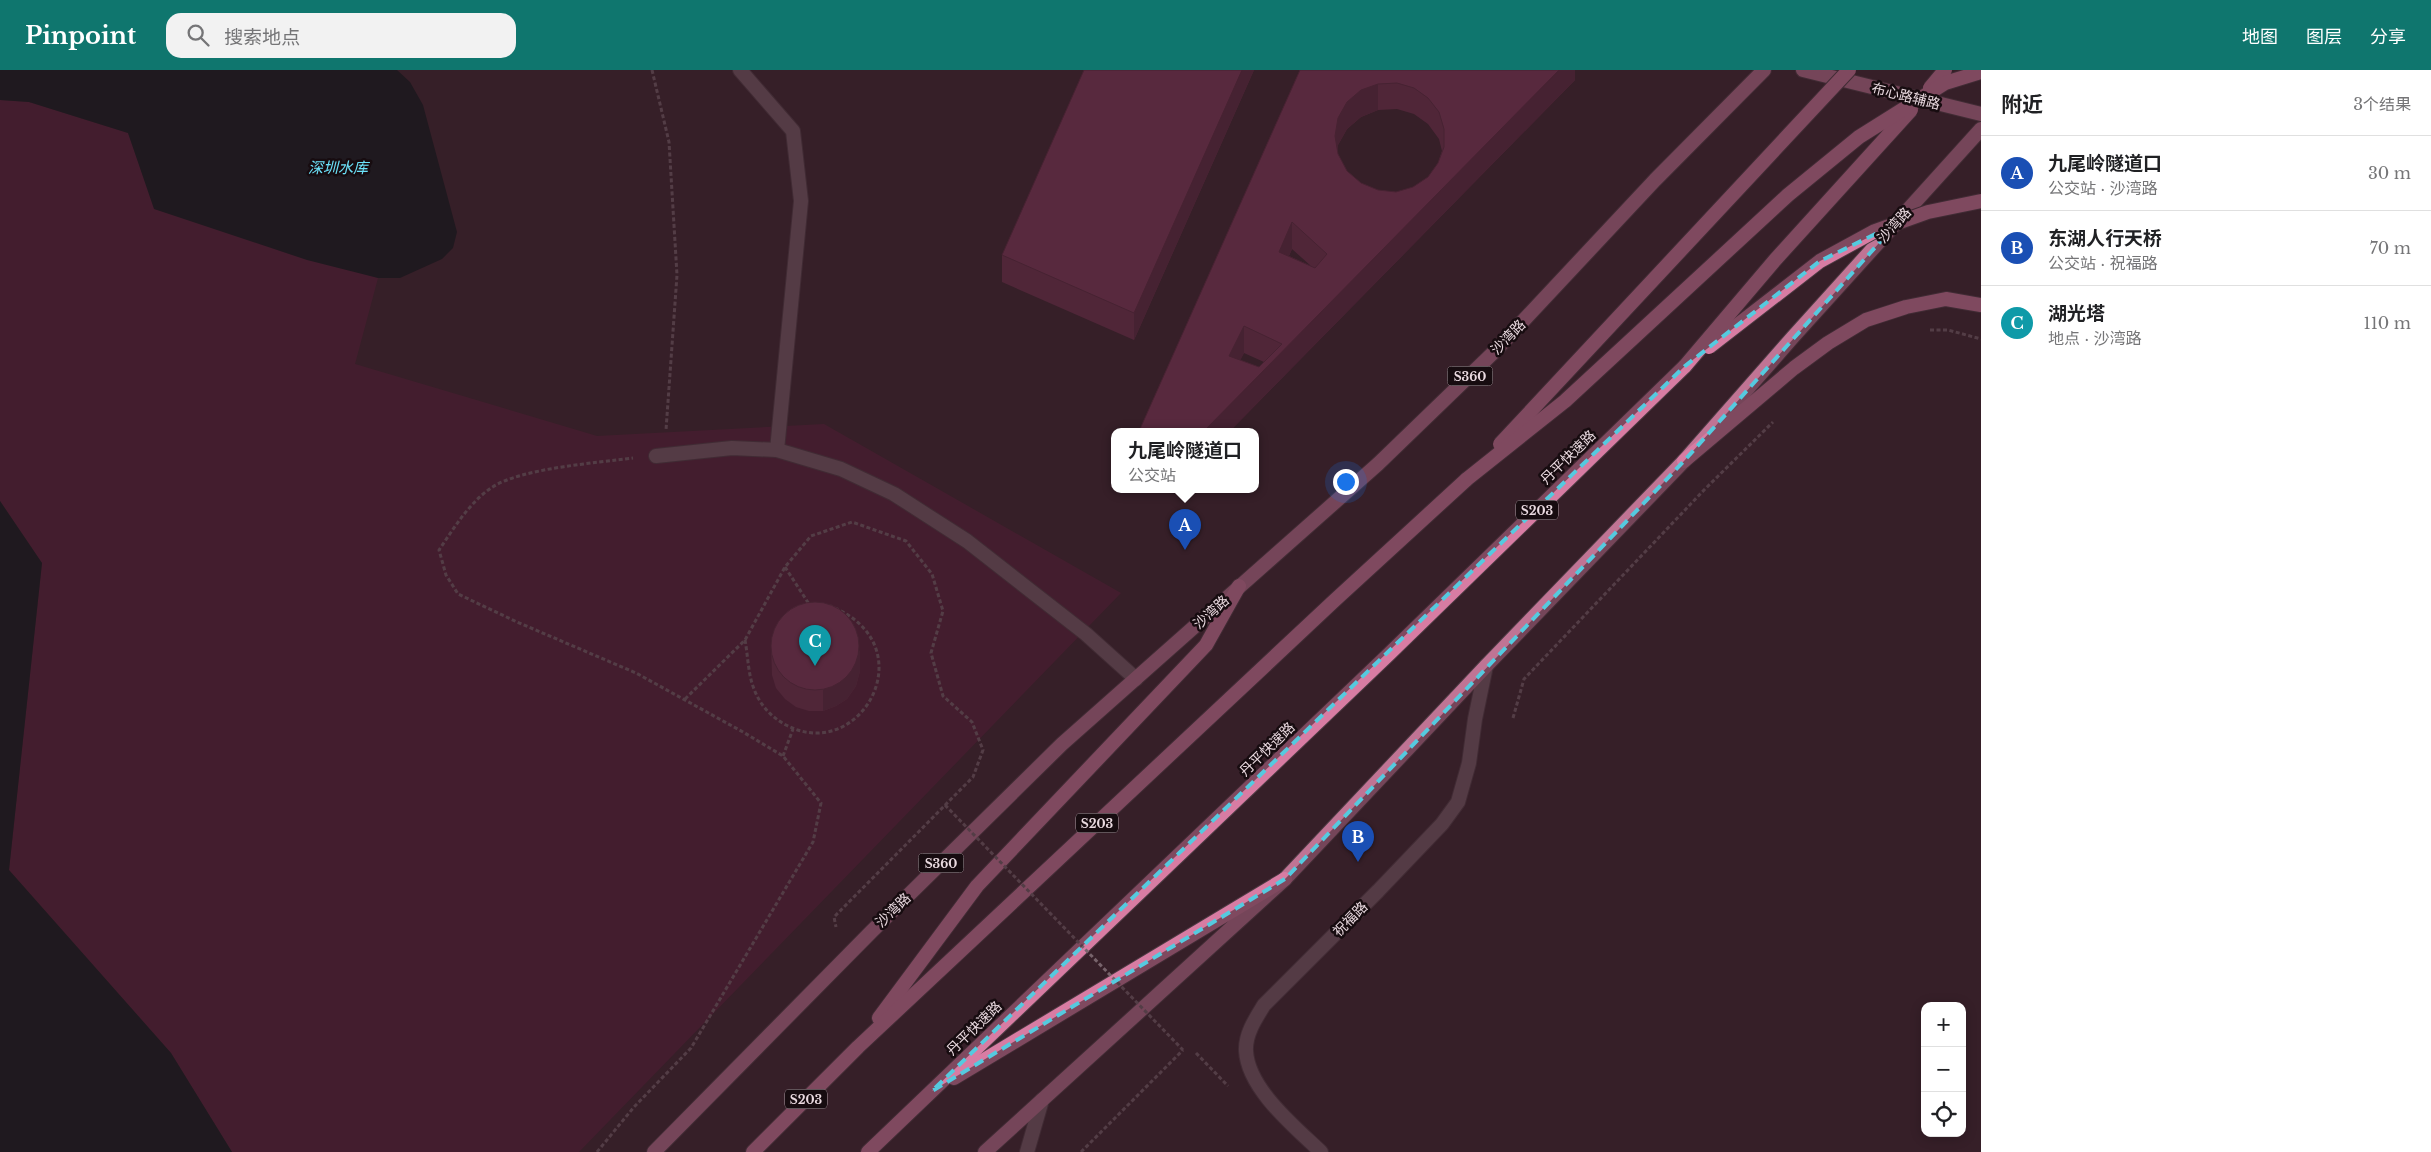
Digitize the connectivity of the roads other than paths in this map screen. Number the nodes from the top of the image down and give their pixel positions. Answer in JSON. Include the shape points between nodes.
{"nodes":[{"id":1,"x":740,"y":70,"type":"edge"},
{"id":2,"x":1764,"y":70,"type":"edge"},
{"id":3,"x":1802,"y":70,"type":"edge"},
{"id":4,"x":1849,"y":70,"type":"edge"},
{"id":5,"x":1946,"y":70,"type":"edge"},
{"id":6,"x":1981,"y":72,"type":"edge"},
{"id":7,"x":1981,"y":114,"type":"edge"},
{"id":8,"x":1981,"y":129,"type":"edge"},
{"id":9,"x":1981,"y":202,"type":"edge"},
{"id":10,"x":1981,"y":305,"type":"edge"},
{"id":11,"x":1685,"y":366,"type":"junction"},
{"id":12,"x":777,"y":450,"type":"junction"},
{"id":13,"x":656,"y":456,"type":"road end"},
{"id":14,"x":1684,"y":461,"type":"junction"},
{"id":15,"x":1467,"y":479,"type":"junction"},
{"id":16,"x":1239,"y":586,"type":"junction"},
{"id":17,"x":1486,"y":666,"type":"junction"},
{"id":18,"x":1136,"y":679,"type":"junction"},
{"id":19,"x":1285,"y":880,"type":"junction"},
{"id":20,"x":858,"y":1047,"type":"junction"},
{"id":21,"x":932,"y":1091,"type":"junction"},
{"id":22,"x":1042,"y":1100,"type":"junction"},
{"id":23,"x":654,"y":1152,"type":"edge"},
{"id":24,"x":753,"y":1152,"type":"edge"},
{"id":25,"x":868,"y":1152,"type":"edge"},
{"id":26,"x":985,"y":1152,"type":"edge"},
{"id":27,"x":1027,"y":1152,"type":"edge"},
{"id":28,"x":1321,"y":1152,"type":"edge"}],
"edges":[{"from":1,"to":12,"type":"street","via":[[793,131],[800,201]]},
{"from":2,"to":16,"type":"main road","name":"沙湾路","number":"S360","via":[[1655,180],[1495,351],[1378,464]]},
{"from":3,"to":7,"type":"main road","name":"布心路辅路"},
{"from":4,"to":15,"type":"highway","bridge":true},
{"from":5,"to":11,"type":"highway","bridge":true,"via":[[1774,260]]},
{"from":6,"to":15,"type":"highway","bridge":true,"via":[[1945,83],[1859,138],[1788,195],[1565,401]]},
{"from":8,"to":14,"type":"main road","name":"沙湾路","via":[[1792,336]]},
{"from":9,"to":11,"type":"highway","bridge":true,"via":[[1928,212],[1875,231],[1820,261]]},
{"from":10,"to":14,"type":"highway","via":[[1946,298],[1866,320],[1794,368]]},
{"from":11,"to":21,"type":"highway","name":"丹平快速路","number":"S203"},
{"from":12,"to":13,"type":"street","via":[[732,448]]},
{"from":12,"to":18,"type":"street","via":[[841,469],[894,494],[967,541],[1086,634]]},
{"from":14,"to":17,"type":"main road","name":"沙湾路"},
{"from":15,"to":20,"type":"highway","number":"S203"},
{"from":16,"to":18,"type":"main road","name":"沙湾路","number":"S360"},
{"from":16,"to":20,"type":"highway","via":[[1206,645],[977,886]]},
{"from":17,"to":19,"type":"main road","name":"沙湾路"},
{"from":17,"to":28,"type":"street","name":"祝福路","via":[[1469,763],[1458,802],[1404,864],[1264,1004],[1251,1028],[1246,1051],[1252,1075],[1274,1105]]},
{"from":18,"to":23,"type":"main road","name":"沙湾路","number":"S360","via":[[1062,744]]},
{"from":19,"to":21,"type":"highway"},
{"from":19,"to":22,"type":"main road","name":"沙湾路"},
{"from":20,"to":24,"type":"highway","number":"S203"},
{"from":21,"to":25,"type":"highway","name":"丹平快速路","number":"S203"},
{"from":22,"to":26,"type":"main road","name":"沙湾路"},
{"from":22,"to":27,"type":"street"}]}
